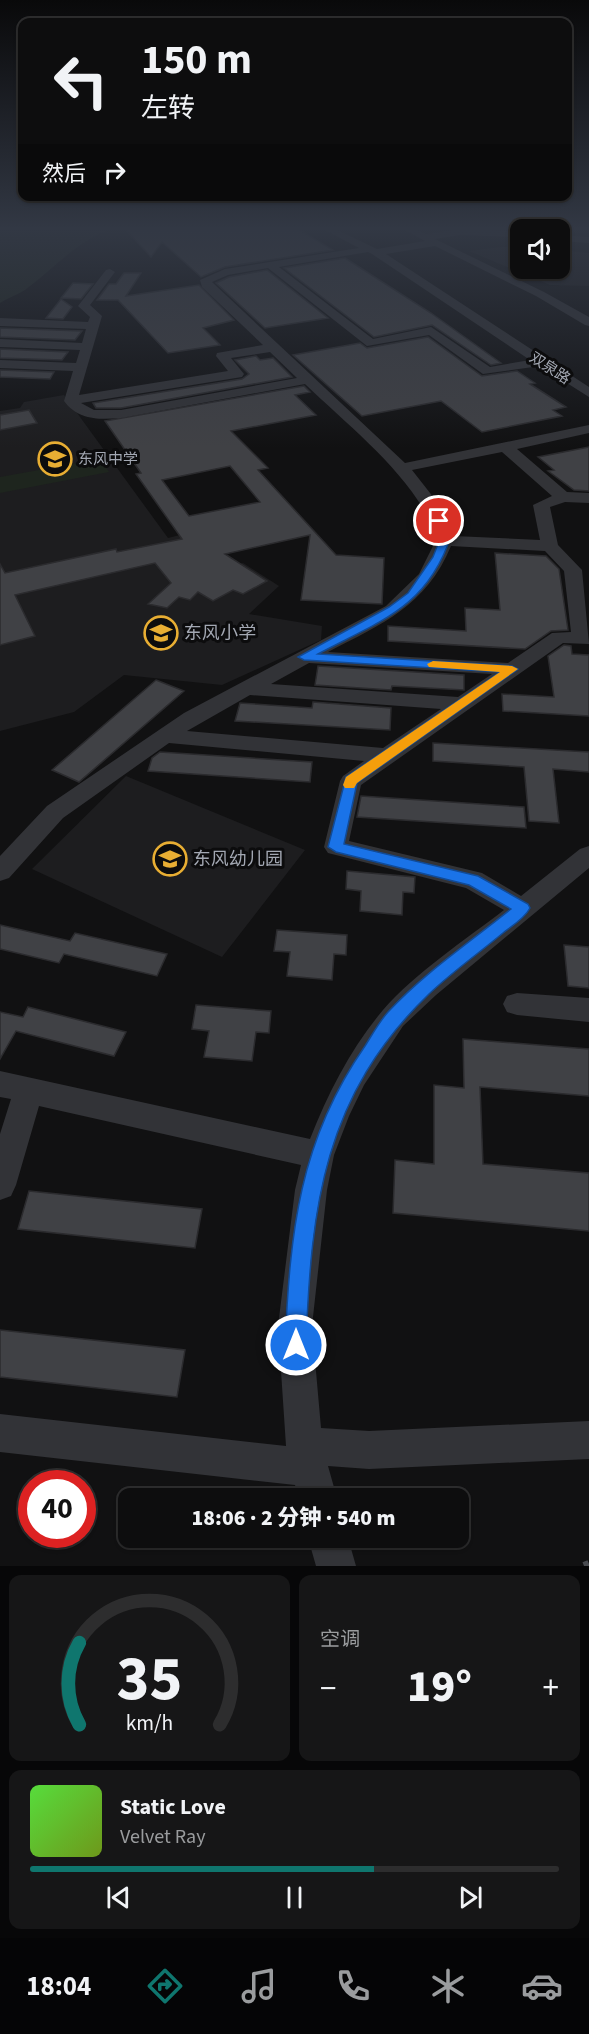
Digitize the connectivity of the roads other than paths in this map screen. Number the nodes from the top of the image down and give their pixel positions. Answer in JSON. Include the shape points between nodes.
{"nodes":[{"id":1,"x":87,"y":302,"type":"edge"},
{"id":2,"x":223,"y":302,"type":"edge"},
{"id":3,"x":318,"y":302,"type":"edge"},
{"id":4,"x":450,"y":302,"type":"edge"},
{"id":5,"x":551,"y":302,"type":"edge"},
{"id":6,"x":95,"y":321,"type":"junction"},
{"id":7,"x":0,"y":322,"type":"edge"},
{"id":8,"x":589,"y":322,"type":"edge"},
{"id":9,"x":0,"y":343,"type":"edge"},
{"id":10,"x":87,"y":347,"type":"junction"},
{"id":11,"x":271,"y":348,"type":"junction"},
{"id":12,"x":541,"y":362,"type":"junction"},
{"id":13,"x":0,"y":364,"type":"edge"},
{"id":14,"x":81,"y":367,"type":"junction"},
{"id":15,"x":306,"y":380,"type":"junction"},
{"id":16,"x":589,"y":393,"type":"edge"},
{"id":17,"x":70,"y":401,"type":"junction"},
{"id":18,"x":589,"y":429,"type":"edge"},
{"id":19,"x":505,"y":446,"type":"junction"},
{"id":20,"x":402,"y":468,"type":"junction"},
{"id":21,"x":563,"y":497,"type":"junction"},
{"id":22,"x":589,"y":498,"type":"edge"},
{"id":23,"x":444,"y":541,"type":"junction"},
{"id":24,"x":550,"y":546,"type":"junction"},
{"id":25,"x":585,"y":638,"type":"edge"},
{"id":26,"x":304,"y":657,"type":"junction"},
{"id":27,"x":512,"y":669,"type":"junction"},
{"id":28,"x":245,"y":688,"type":"junction"},
{"id":29,"x":462,"y":704,"type":"junction"},
{"id":30,"x":165,"y":736,"type":"junction"},
{"id":31,"x":387,"y":756,"type":"junction"},
{"id":32,"x":589,"y":855,"type":"edge"},
{"id":33,"x":0,"y":872,"type":"edge"},
{"id":34,"x":522,"y":908,"type":"junction"},
{"id":35,"x":517,"y":1004,"type":"dead end"},
{"id":36,"x":589,"y":1010,"type":"edge"},
{"id":37,"x":14,"y":1088,"type":"edge"},
{"id":38,"x":319,"y":1155,"type":"junction"},
{"id":39,"x":0,"y":1185,"type":"edge"},
{"id":40,"x":0,"y":1433,"type":"edge"},
{"id":41,"x":589,"y":1440,"type":"edge"},
{"id":42,"x":310,"y":1470,"type":"edge"},
{"id":43,"x":331,"y":1548,"type":"edge"},
{"id":44,"x":336,"y":1566,"type":"edge"}],
"edges":[{"from":1,"to":6,"type":"street","via":[[84,306]]},
{"from":2,"to":11,"type":"street"},
{"from":3,"to":12,"type":"street","via":[[371,343],[431,331],[488,371]]},
{"from":4,"to":12,"type":"street","name":"双泉路"},
{"from":5,"to":8,"type":"street"},
{"from":6,"to":7,"type":"street"},
{"from":6,"to":10,"type":"street"},
{"from":9,"to":10,"type":"street"},
{"from":10,"to":14,"type":"street"},
{"from":11,"to":15,"type":"street"},
{"from":11,"to":17,"type":"street","via":[[222,356],[237,374]]},
{"from":12,"to":16,"type":"street","name":"双泉路"},
{"from":13,"to":14,"type":"street"},
{"from":14,"to":17,"type":"street"},
{"from":15,"to":17,"type":"street","via":[[121,414],[98,416],[78,410]]},
{"from":15,"to":20,"type":"street"},
{"from":18,"to":19,"type":"street"},
{"from":19,"to":20,"type":"street"},
{"from":19,"to":21,"type":"street"},
{"from":20,"to":23,"type":"street","via":[[433,507],[446,536]]},
{"from":21,"to":22,"type":"street"},
{"from":21,"to":24,"type":"street","via":[[541,505]]},
{"from":23,"to":24,"type":"street"},
{"from":23,"to":26,"type":"street","via":[[429,574],[412,596]]},
{"from":24,"to":25,"type":"street","via":[[573,570]]},
{"from":25,"to":27,"type":"street","via":[[559,637]]},
{"from":26,"to":27,"type":"street"},
{"from":26,"to":28,"type":"street"},
{"from":27,"to":29,"type":"street"},
{"from":28,"to":29,"type":"street"},
{"from":28,"to":30,"type":"street"},
{"from":29,"to":31,"type":"street"},
{"from":30,"to":31,"type":"street"},
{"from":30,"to":33,"type":"street","via":[[55,812]]},
{"from":31,"to":34,"type":"street","via":[[351,781],[336,847],[473,880]]},
{"from":32,"to":34,"type":"street"},
{"from":34,"to":38,"type":"street","via":[[393,1018],[334,1113]]},
{"from":35,"to":36,"type":"street"},
{"from":37,"to":38,"type":"street"},
{"from":37,"to":39,"type":"street"},
{"from":38,"to":42,"type":"street","via":[[310,1190],[295,1326]]},
{"from":40,"to":42,"type":"street"},
{"from":41,"to":42,"type":"street","via":[[369,1450]]},
{"from":43,"to":44,"type":"street"}]}
